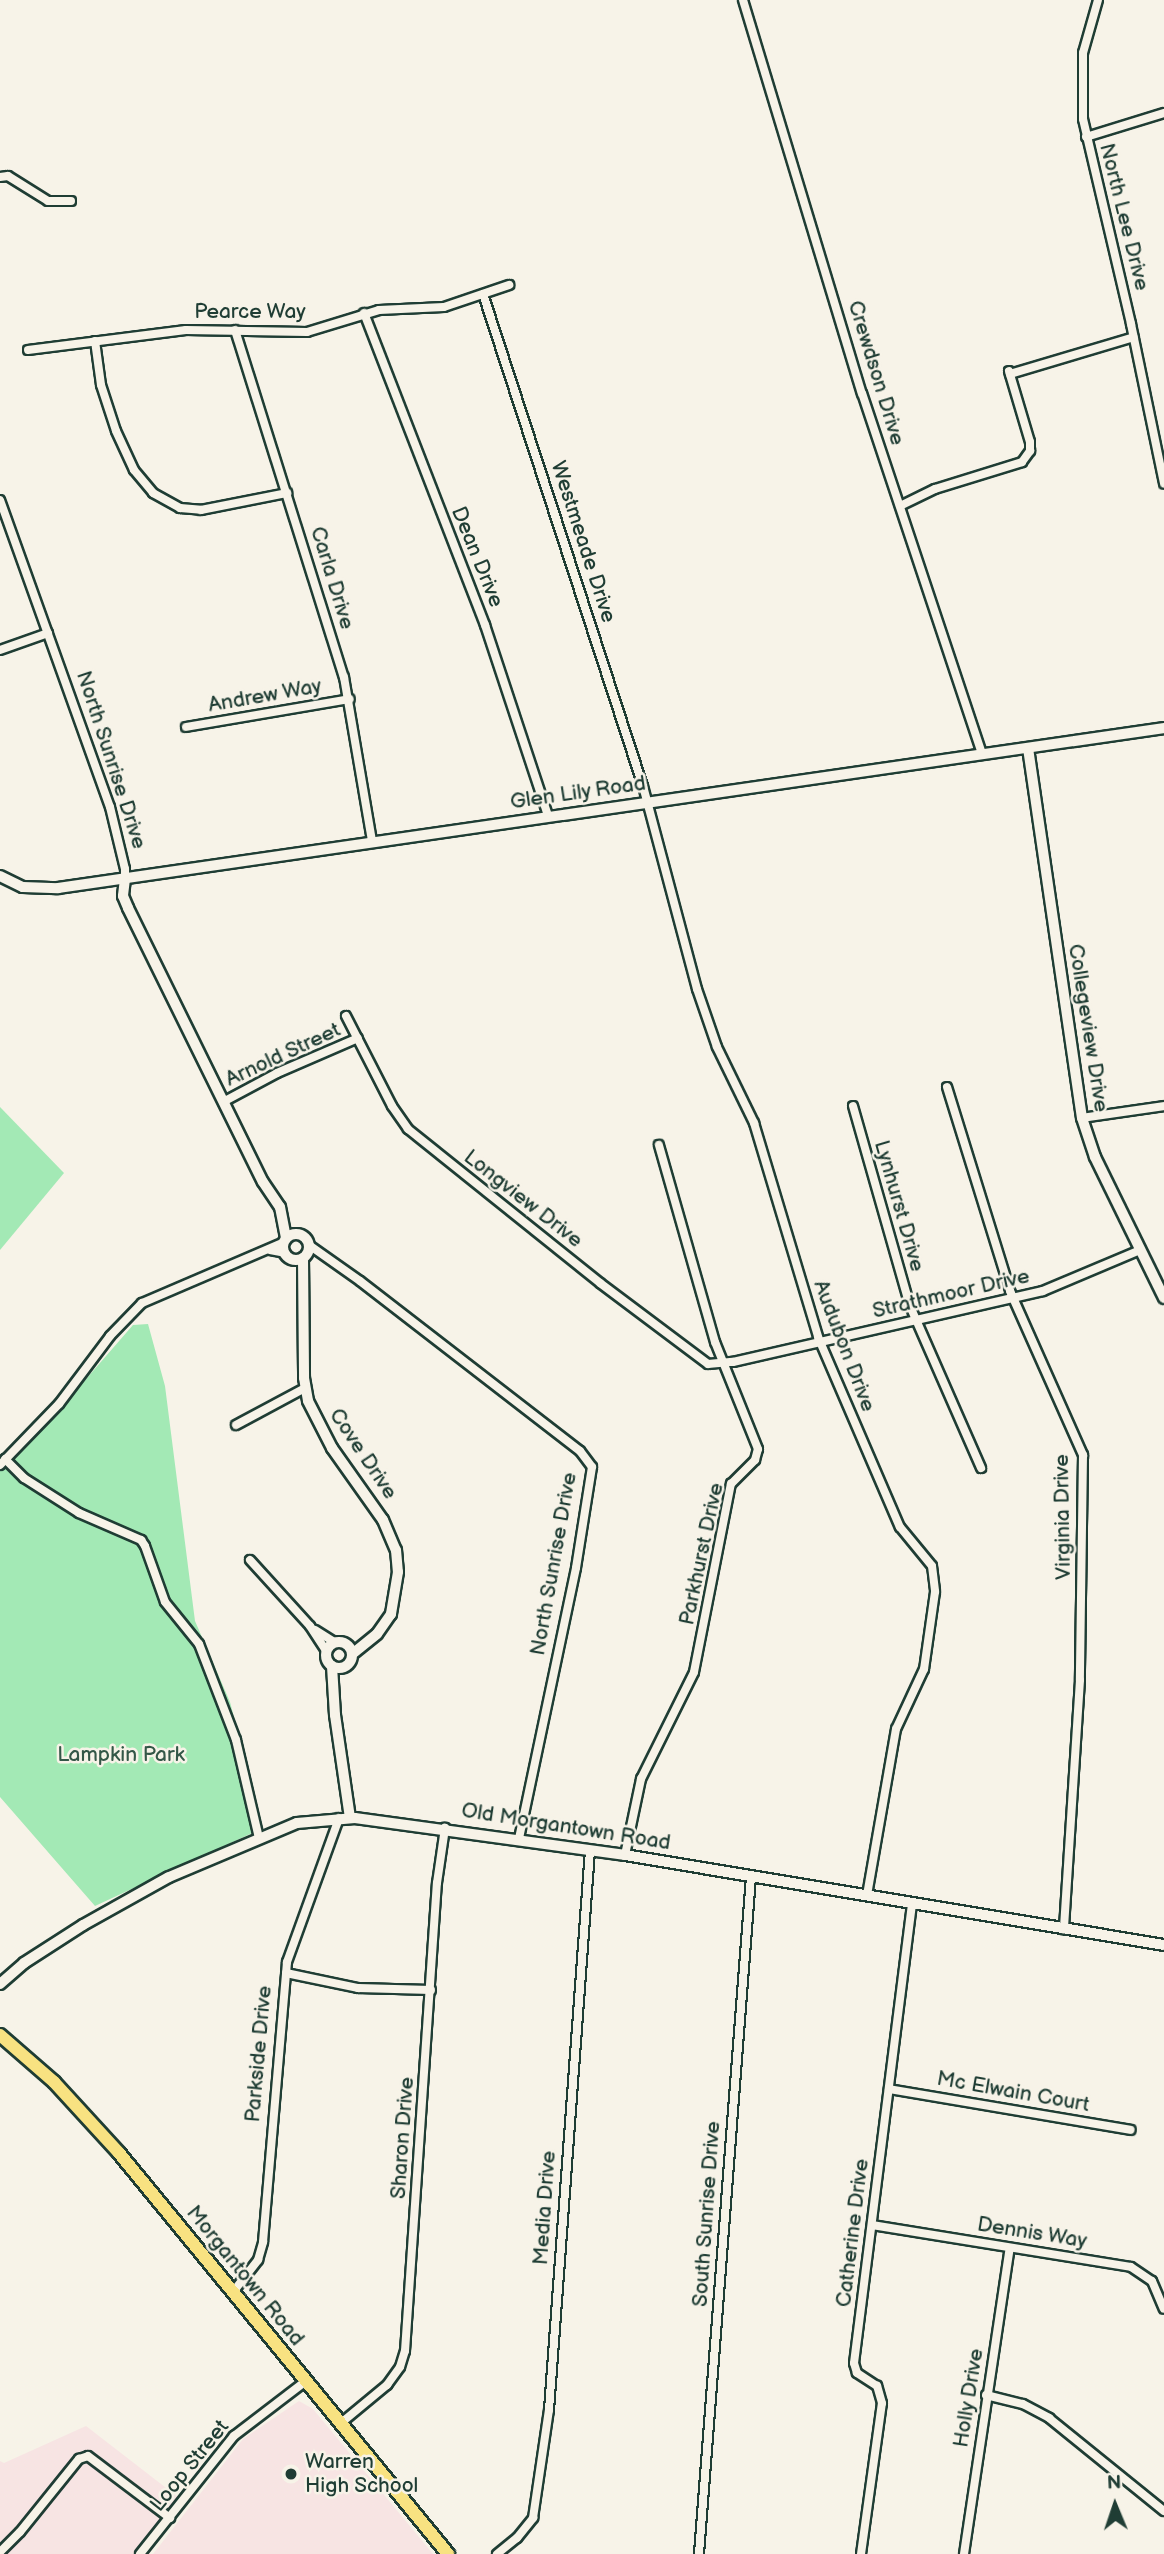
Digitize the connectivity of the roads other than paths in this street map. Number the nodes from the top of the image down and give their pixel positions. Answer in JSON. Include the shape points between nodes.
{"nodes":[{"id":1,"x":743,"y":0,"type":"edge"},
{"id":2,"x":1098,"y":0,"type":"edge"},
{"id":3,"x":1164,"y":113,"type":"edge"},
{"id":4,"x":1086,"y":137,"type":"junction"},
{"id":5,"x":0,"y":177,"type":"edge"},
{"id":6,"x":71,"y":201,"type":"dead end"},
{"id":7,"x":509,"y":285,"type":"dead end"},
{"id":8,"x":483,"y":294,"type":"junction"},
{"id":9,"x":364,"y":313,"type":"junction"},
{"id":10,"x":235,"y":330,"type":"junction"},
{"id":11,"x":1134,"y":337,"type":"junction"},
{"id":12,"x":95,"y":341,"type":"junction"},
{"id":13,"x":28,"y":350,"type":"dead end"},
{"id":14,"x":1164,"y":484,"type":"edge"},
{"id":15,"x":287,"y":493,"type":"junction"},
{"id":16,"x":0,"y":500,"type":"edge"},
{"id":17,"x":900,"y":506,"type":"junction"},
{"id":18,"x":48,"y":633,"type":"junction"},
{"id":19,"x":0,"y":650,"type":"edge"},
{"id":20,"x":350,"y":699,"type":"junction"},
{"id":21,"x":186,"y":727,"type":"dead end"},
{"id":22,"x":1164,"y":728,"type":"edge"},
{"id":23,"x":1028,"y":748,"type":"junction"},
{"id":24,"x":982,"y":754,"type":"junction"},
{"id":25,"x":648,"y":802,"type":"junction"},
{"id":26,"x":548,"y":816,"type":"junction"},
{"id":27,"x":372,"y":841,"type":"junction"},
{"id":28,"x":0,"y":876,"type":"edge"},
{"id":29,"x":125,"y":879,"type":"junction"},
{"id":30,"x":346,"y":1016,"type":"dead end"},
{"id":31,"x":358,"y":1038,"type":"junction"},
{"id":32,"x":947,"y":1087,"type":"dead end"},
{"id":33,"x":223,"y":1102,"type":"junction"},
{"id":34,"x":853,"y":1106,"type":"dead end"},
{"id":35,"x":1164,"y":1106,"type":"edge"},
{"id":36,"x":1082,"y":1118,"type":"junction"},
{"id":37,"x":659,"y":1145,"type":"dead end"},
{"id":38,"x":282,"y":1215,"type":"junction"},
{"id":39,"x":299,"y":1234,"type":"junction"},
{"id":40,"x":309,"y":1245,"type":"junction"},
{"id":41,"x":287,"y":1248,"type":"junction"},
{"id":42,"x":1140,"y":1250,"type":"junction"},
{"id":43,"x":324,"y":1256,"type":"junction"},
{"id":44,"x":303,"y":1257,"type":"junction"},
{"id":45,"x":301,"y":1278,"type":"junction"},
{"id":46,"x":1013,"y":1298,"type":"junction"},
{"id":47,"x":1164,"y":1298,"type":"edge"},
{"id":48,"x":917,"y":1321,"type":"junction"},
{"id":49,"x":820,"y":1342,"type":"junction"},
{"id":50,"x":723,"y":1364,"type":"junction"},
{"id":51,"x":305,"y":1388,"type":"junction"},
{"id":52,"x":236,"y":1425,"type":"dead end"},
{"id":53,"x":3,"y":1462,"type":"edge"},
{"id":54,"x":981,"y":1468,"type":"dead end"},
{"id":55,"x":250,"y":1560,"type":"dead end"},
{"id":56,"x":310,"y":1626,"type":"junction"},
{"id":57,"x":369,"y":1640,"type":"junction"},
{"id":58,"x":339,"y":1642,"type":"junction"},
{"id":59,"x":326,"y":1651,"type":"junction"},
{"id":60,"x":352,"y":1654,"type":"junction"},
{"id":61,"x":337,"y":1667,"type":"junction"},
{"id":62,"x":345,"y":1818,"type":"junction"},
{"id":63,"x":445,"y":1828,"type":"junction"},
{"id":64,"x":259,"y":1838,"type":"junction"},
{"id":65,"x":519,"y":1839,"type":"junction"},
{"id":66,"x":590,"y":1850,"type":"junction"},
{"id":67,"x":625,"y":1855,"type":"junction"},
{"id":68,"x":751,"y":1876,"type":"junction"},
{"id":69,"x":867,"y":1896,"type":"junction"},
{"id":70,"x":912,"y":1904,"type":"junction"},
{"id":71,"x":1064,"y":1929,"type":"junction"},
{"id":72,"x":1164,"y":1945,"type":"edge"},
{"id":73,"x":286,"y":1973,"type":"junction"},
{"id":74,"x":0,"y":1984,"type":"edge"},
{"id":75,"x":431,"y":1990,"type":"junction"},
{"id":76,"x":0,"y":2035,"type":"edge"},
{"id":77,"x":889,"y":2089,"type":"junction"},
{"id":78,"x":1131,"y":2130,"type":"dead end"},
{"id":79,"x":872,"y":2225,"type":"junction"},
{"id":80,"x":1010,"y":2248,"type":"junction"},
{"id":81,"x":233,"y":2292,"type":"junction"},
{"id":82,"x":1164,"y":2309,"type":"edge"},
{"id":83,"x":306,"y":2381,"type":"junction"},
{"id":84,"x":986,"y":2395,"type":"junction"},
{"id":85,"x":341,"y":2423,"type":"junction"},
{"id":86,"x":1164,"y":2511,"type":"edge"},
{"id":87,"x":170,"y":2518,"type":"junction"},
{"id":88,"x":0,"y":2552,"type":"edge"},
{"id":89,"x":140,"y":2554,"type":"edge"},
{"id":90,"x":448,"y":2554,"type":"edge"},
{"id":91,"x":498,"y":2554,"type":"edge"},
{"id":92,"x":699,"y":2554,"type":"edge"},
{"id":93,"x":861,"y":2554,"type":"edge"},
{"id":94,"x":964,"y":2554,"type":"edge"}],
"edges":[{"from":1,"to":17,"type":"street","name":"Crewdson Drive"},
{"from":2,"to":4,"type":"street","name":"North Lee Drive","via":[[1081,69]]},
{"from":3,"to":4,"type":"street"},
{"from":4,"to":11,"type":"street","name":"North Lee Drive"},
{"from":5,"to":6,"type":"street","via":[[8,176],[48,201]]},
{"from":7,"to":8,"type":"street","name":"Pearce Way"},
{"from":8,"to":9,"type":"street","name":"Pearce Way","via":[[435,309]]},
{"from":8,"to":25,"type":"street","name":"Westmeade Drive"},
{"from":9,"to":10,"type":"street","name":"Pearce Way","via":[[307,332]]},
{"from":9,"to":26,"type":"street","name":"Dean Drive","via":[[485,625]]},
{"from":10,"to":12,"type":"street","name":"Pearce Way","via":[[186,330]]},
{"from":10,"to":15,"type":"street","name":"Carla Drive"},
{"from":11,"to":14,"type":"street","name":"North Lee Drive"},
{"from":11,"to":17,"type":"street","via":[[1010,372],[1030,442],[1023,462],[936,489]]},
{"from":12,"to":13,"type":"street","name":"Pearce Way"},
{"from":12,"to":15,"type":"street","via":[[116,431],[134,470],[153,493],[180,508],[201,510]]},
{"from":15,"to":20,"type":"street","name":"Carla Drive"},
{"from":16,"to":18,"type":"street","name":"North Sunrise Drive"},
{"from":17,"to":24,"type":"street","name":"Crewdson Drive"},
{"from":18,"to":19,"type":"street"},
{"from":18,"to":29,"type":"street","name":"North Sunrise Drive","via":[[110,807]]},
{"from":20,"to":21,"type":"street","name":"Andrew Way"},
{"from":20,"to":27,"type":"street","name":"Carla Drive"},
{"from":22,"to":23,"type":"street","name":"Glen Lily Road"},
{"from":23,"to":24,"type":"street","name":"Glen Lily Road"},
{"from":23,"to":36,"type":"street","name":"Collegeview Drive"},
{"from":24,"to":25,"type":"street","name":"Glen Lily Road"},
{"from":25,"to":26,"type":"street","name":"Glen Lily Road"},
{"from":25,"to":49,"type":"street","name":"Audubon Drive","via":[[697,989],[717,1047],[754,1123]]},
{"from":26,"to":27,"type":"street","name":"Glen Lily Road"},
{"from":27,"to":29,"type":"street","name":"Glen Lily Road"},
{"from":28,"to":29,"type":"street","name":"Glen Lily Road","via":[[23,887],[42,889]]},
{"from":29,"to":33,"type":"street","name":"North Sunrise Drive","via":[[128,908]]},
{"from":30,"to":31,"type":"street","name":"Longview Drive"},
{"from":31,"to":33,"type":"street","name":"Arnold Street"},
{"from":31,"to":50,"type":"street","name":"Longview Drive","via":[[392,1106],[415,1135],[690,1353],[708,1364]]},
{"from":32,"to":46,"type":"street","name":"Virginia Drive"},
{"from":33,"to":38,"type":"street","name":"North Sunrise Drive"},
{"from":34,"to":48,"type":"street","name":"Lynhurst Drive"},
{"from":35,"to":36,"type":"street"},
{"from":36,"to":42,"type":"street","name":"Collegeview Drive","via":[[1095,1157]]},
{"from":37,"to":50,"type":"street","name":"Parkhurst Drive"},
{"from":38,"to":39,"type":"street","name":"North Sunrise Drive"},
{"from":38,"to":41,"type":"street","name":"North Sunrise Drive"},
{"from":39,"to":40,"type":"street","name":"North Sunrise Drive"},
{"from":39,"to":41,"type":"street"},
{"from":40,"to":43,"type":"street","name":"North Sunrise Drive"},
{"from":40,"to":44,"type":"street"},
{"from":41,"to":44,"type":"street"},
{"from":41,"to":45,"type":"street","name":"Cove Drive"},
{"from":41,"to":53,"type":"street","via":[[230,1264],[149,1299],[129,1313],[60,1404]]},
{"from":42,"to":46,"type":"street","name":"Strathmoor Drive","via":[[1056,1287]]},
{"from":42,"to":47,"type":"street","name":"Collegeview Drive"},
{"from":43,"to":44,"type":"street"},
{"from":43,"to":65,"type":"street","name":"North Sunrise Drive","via":[[580,1451],[590,1464],[592,1480],[576,1568]]},
{"from":44,"to":45,"type":"street","name":"Cove Drive"},
{"from":45,"to":51,"type":"street","name":"Cove Drive"},
{"from":46,"to":48,"type":"street","name":"Strathmoor Drive"},
{"from":46,"to":71,"type":"street","name":"Virginia Drive","via":[[1084,1462],[1080,1680]]},
{"from":48,"to":49,"type":"street","name":"Strathmoor Drive"},
{"from":48,"to":54,"type":"street","name":"Lynhurst Drive"},
{"from":49,"to":50,"type":"street","name":"Strathmoor Drive"},
{"from":49,"to":69,"type":"street","name":"Audubon Drive","via":[[900,1527],[934,1573],[924,1669],[896,1729]]},
{"from":50,"to":67,"type":"street","name":"Parkhurst Drive","via":[[758,1451],[731,1484],[694,1672],[641,1779]]},
{"from":51,"to":52,"type":"street"},
{"from":51,"to":57,"type":"street","name":"Cove Drive","via":[[318,1425],[383,1520],[396,1550],[397,1583],[391,1614],[383,1629]]},
{"from":53,"to":64,"type":"street","via":[[79,1513],[141,1540],[165,1602],[198,1644],[213,1680],[236,1740]]},
{"from":55,"to":56,"type":"street"},
{"from":56,"to":58,"type":"street"},
{"from":56,"to":59,"type":"street"},
{"from":57,"to":58,"type":"street"},
{"from":57,"to":60,"type":"street","name":"Cove Drive"},
{"from":58,"to":59,"type":"street"},
{"from":58,"to":60,"type":"street"},
{"from":59,"to":61,"type":"street","via":[[326,1658]]},
{"from":60,"to":61,"type":"street","name":"Parkside Drive","via":[[350,1663]]},
{"from":61,"to":62,"type":"street","name":"Parkside Drive","via":[[335,1715]]},
{"from":62,"to":63,"type":"street","name":"Old Morgantown Road"},
{"from":62,"to":64,"type":"street","name":"Old Morgantown Road","via":[[297,1823]]},
{"from":62,"to":73,"type":"street","name":"Parkside Drive","via":[[296,1934]]},
{"from":63,"to":65,"type":"street","name":"Old Morgantown Road"},
{"from":63,"to":75,"type":"street","name":"Sharon Drive"},
{"from":64,"to":74,"type":"street","name":"Old Morgantown Road","via":[[139,1892],[24,1963]]},
{"from":65,"to":66,"type":"street","name":"Old Morgantown Road"},
{"from":66,"to":67,"type":"street","name":"Old Morgantown Road"},
{"from":66,"to":91,"type":"street","name":"Media Drive","via":[[548,2410],[533,2518]]},
{"from":67,"to":68,"type":"street","name":"Old Morgantown Road"},
{"from":68,"to":69,"type":"street","name":"Old Morgantown Road"},
{"from":68,"to":92,"type":"street","name":"South Sunrise Drive"},
{"from":69,"to":70,"type":"street","name":"Old Morgantown Road"},
{"from":70,"to":71,"type":"street","name":"Old Morgantown Road"},
{"from":70,"to":77,"type":"street","name":"Catherine Drive"},
{"from":71,"to":72,"type":"street","name":"Old Morgantown Road"},
{"from":73,"to":75,"type":"street","via":[[358,1988]]},
{"from":73,"to":81,"type":"street","name":"Parkside Drive","via":[[263,2242],[255,2265]]},
{"from":75,"to":85,"type":"street","name":"Sharon Drive","via":[[405,2351],[387,2385]]},
{"from":76,"to":81,"type":"main road","name":"Morgantown Road","via":[[88,2117]]},
{"from":77,"to":78,"type":"street","name":"Mc Elwain Court"},
{"from":77,"to":79,"type":"street","name":"Catherine Drive"},
{"from":79,"to":80,"type":"street","name":"Dennis Way"},
{"from":79,"to":93,"type":"street","name":"Catherine Drive","via":[[854,2363],[857,2373],[877,2386],[882,2403]]},
{"from":80,"to":82,"type":"street","name":"Dennis Way","via":[[1137,2269],[1152,2281]]},
{"from":80,"to":84,"type":"street","name":"Holly Drive"},
{"from":81,"to":83,"type":"main road","name":"Morgantown Road"},
{"from":83,"to":85,"type":"main road","name":"Morgantown Road"},
{"from":83,"to":87,"type":"street","name":"Loop Street","via":[[234,2436]]},
{"from":84,"to":86,"type":"street","via":[[1023,2404],[1049,2418]]},
{"from":84,"to":94,"type":"street","name":"Holly Drive"},
{"from":85,"to":90,"type":"main road","name":"Morgantown Road"},
{"from":87,"to":88,"type":"street","via":[[88,2456],[79,2459]]},
{"from":87,"to":89,"type":"street","name":"Loop Street"}]}
